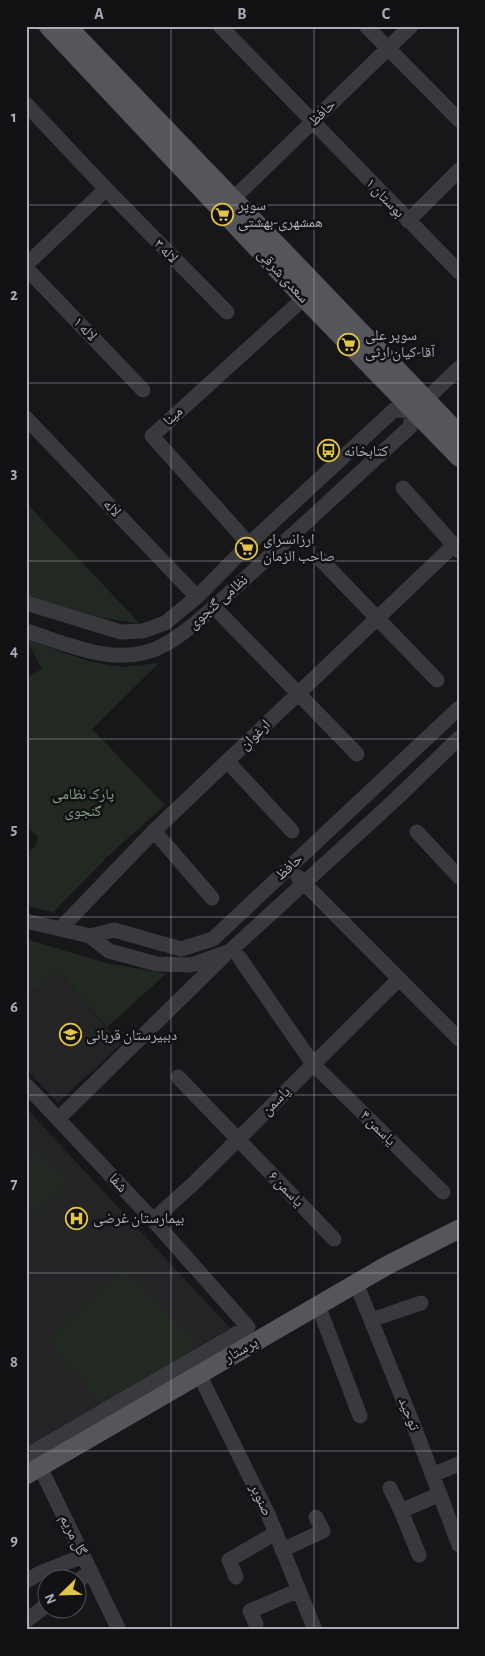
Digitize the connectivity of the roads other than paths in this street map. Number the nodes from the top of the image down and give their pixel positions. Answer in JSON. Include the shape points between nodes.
{"nodes":[{"id":1,"x":48,"y":26,"type":"edge"},
{"id":2,"x":67,"y":26,"type":"edge"},
{"id":3,"x":220,"y":26,"type":"edge"},
{"id":4,"x":366,"y":26,"type":"edge"},
{"id":5,"x":411,"y":26,"type":"edge"},
{"id":6,"x":387,"y":49,"type":"junction"},
{"id":7,"x":26,"y":104,"type":"edge"},
{"id":8,"x":459,"y":120,"type":"edge"},
{"id":9,"x":312,"y":122,"type":"junction"},
{"id":10,"x":459,"y":170,"type":"edge"},
{"id":11,"x":106,"y":190,"type":"junction"},
{"id":12,"x":233,"y":199,"type":"junction"},
{"id":13,"x":408,"y":221,"type":"junction"},
{"id":14,"x":26,"y":266,"type":"edge"},
{"id":15,"x":459,"y":272,"type":"edge"},
{"id":16,"x":304,"y":298,"type":"junction"},
{"id":17,"x":227,"y":312,"type":"dead end"},
{"id":18,"x":459,"y":368,"type":"edge"},
{"id":19,"x":143,"y":390,"type":"dead end"},
{"id":20,"x":419,"y":405,"type":"junction"},
{"id":21,"x":26,"y":418,"type":"edge"},
{"id":22,"x":459,"y":434,"type":"edge"},
{"id":23,"x":459,"y":457,"type":"edge"},
{"id":24,"x":403,"y":488,"type":"dead end"},
{"id":25,"x":249,"y":544,"type":"junction"},
{"id":26,"x":456,"y":548,"type":"edge"},
{"id":27,"x":321,"y":560,"type":"dead end"},
{"id":28,"x":197,"y":597,"type":"junction"},
{"id":29,"x":26,"y":603,"type":"edge"},
{"id":30,"x":214,"y":606,"type":"junction"},
{"id":31,"x":377,"y":618,"type":"junction"},
{"id":32,"x":26,"y":631,"type":"edge"},
{"id":33,"x":437,"y":680,"type":"dead end"},
{"id":34,"x":298,"y":693,"type":"junction"},
{"id":35,"x":459,"y":708,"type":"edge"},
{"id":36,"x":459,"y":738,"type":"edge"},
{"id":37,"x":357,"y":754,"type":"dead end"},
{"id":38,"x":227,"y":761,"type":"junction"},
{"id":39,"x":154,"y":831,"type":"junction"},
{"id":40,"x":292,"y":831,"type":"dead end"},
{"id":41,"x":417,"y":832,"type":"dead end"},
{"id":42,"x":287,"y":869,"type":"junction"},
{"id":43,"x":459,"y":877,"type":"edge"},
{"id":44,"x":304,"y":882,"type":"junction"},
{"id":45,"x":212,"y":898,"type":"dead end"},
{"id":46,"x":26,"y":921,"type":"edge"},
{"id":47,"x":60,"y":929,"type":"junction"},
{"id":48,"x":90,"y":936,"type":"junction"},
{"id":49,"x":234,"y":954,"type":"junction"},
{"id":50,"x":399,"y":979,"type":"junction"},
{"id":51,"x":459,"y":1039,"type":"edge"},
{"id":52,"x":313,"y":1064,"type":"junction"},
{"id":53,"x":178,"y":1077,"type":"dead end"},
{"id":54,"x":26,"y":1085,"type":"edge"},
{"id":55,"x":58,"y":1119,"type":"junction"},
{"id":56,"x":238,"y":1139,"type":"junction"},
{"id":57,"x":443,"y":1192,"type":"dead end"},
{"id":58,"x":153,"y":1220,"type":"junction"},
{"id":59,"x":459,"y":1229,"type":"edge"},
{"id":60,"x":334,"y":1240,"type":"dead end"},
{"id":61,"x":356,"y":1283,"type":"junction"},
{"id":62,"x":421,"y":1303,"type":"dead end"},
{"id":63,"x":318,"y":1305,"type":"junction"},
{"id":64,"x":371,"y":1320,"type":"junction"},
{"id":65,"x":199,"y":1374,"type":"junction"},
{"id":66,"x":360,"y":1416,"type":"dead end"},
{"id":67,"x":459,"y":1464,"type":"edge"},
{"id":68,"x":31,"y":1466,"type":"edge"},
{"id":69,"x":432,"y":1475,"type":"junction"},
{"id":70,"x":390,"y":1488,"type":"dead end"},
{"id":71,"x":440,"y":1494,"type":"junction"},
{"id":72,"x":401,"y":1510,"type":"junction"},
{"id":73,"x":316,"y":1517,"type":"dead end"},
{"id":74,"x":276,"y":1533,"type":"junction"},
{"id":75,"x":459,"y":1545,"type":"edge"},
{"id":76,"x":282,"y":1550,"type":"junction"},
{"id":77,"x":419,"y":1555,"type":"dead end"},
{"id":78,"x":83,"y":1556,"type":"junction"},
{"id":79,"x":91,"y":1571,"type":"junction"},
{"id":80,"x":88,"y":1573,"type":"edge"},
{"id":81,"x":236,"y":1577,"type":"dead end"},
{"id":82,"x":26,"y":1581,"type":"edge"},
{"id":83,"x":299,"y":1590,"type":"junction"},
{"id":84,"x":38,"y":1612,"type":"edge"},
{"id":85,"x":26,"y":1621,"type":"edge"},
{"id":86,"x":256,"y":1624,"type":"dead end"},
{"id":87,"x":118,"y":1629,"type":"edge"},
{"id":88,"x":314,"y":1630,"type":"edge"}],
"edges":[{"from":1,"to":16,"type":"main road","name":"سعدی شرقی"},
{"from":2,"to":12,"type":"main road","name":"سعدی شرقی"},
{"from":3,"to":9,"type":"street","name":"بوستان ۱"},
{"from":4,"to":6,"type":"street"},
{"from":5,"to":6,"type":"street","name":"حافظ"},
{"from":6,"to":8,"type":"street"},
{"from":6,"to":9,"type":"street","name":"حافظ"},
{"from":7,"to":11,"type":"street","name":"لاله ۳"},
{"from":9,"to":12,"type":"street","name":"حافظ"},
{"from":9,"to":13,"type":"street","name":"بوستان ۱"},
{"from":10,"to":13,"type":"street"},
{"from":11,"to":14,"type":"street"},
{"from":11,"to":17,"type":"street","name":"لاله ۳"},
{"from":12,"to":20,"type":"main road","name":"سعدی شرقی"},
{"from":13,"to":15,"type":"street","name":"بوستان ۱"},
{"from":14,"to":19,"type":"street","name":"لاله ۱"},
{"from":16,"to":20,"type":"main road","name":"سعدی شرقی"},
{"from":16,"to":25,"type":"street","name":"مینا","via":[[152,436]]},
{"from":18,"to":20,"type":"street"},
{"from":20,"to":22,"type":"main road","name":"سعدی شرقی"},
{"from":20,"to":23,"type":"main road","name":"سعدی شرقی"},
{"from":20,"to":25,"type":"street","name":"نظامی گنجوی","via":[[394,410]]},
{"from":20,"to":30,"type":"street","name":"نظامی گنجوی","via":[[410,427]]},
{"from":21,"to":28,"type":"street","name":"لاله"},
{"from":24,"to":26,"type":"street"},
{"from":25,"to":28,"type":"street","name":"نظامی گنجوی"},
{"from":26,"to":31,"type":"street","name":"ارغوان"},
{"from":27,"to":31,"type":"street"},
{"from":28,"to":29,"type":"street","name":"نظامی گنجوی","via":[[165,623],[143,631],[121,632]]},
{"from":30,"to":32,"type":"street","name":"نظامی گنجوی","via":[[165,645],[144,654],[106,655]]},
{"from":30,"to":34,"type":"street"},
{"from":31,"to":33,"type":"street"},
{"from":31,"to":34,"type":"street","name":"ارغوان"},
{"from":34,"to":37,"type":"street"},
{"from":34,"to":38,"type":"street","name":"ارغوان"},
{"from":35,"to":42,"type":"street","name":"حافظ"},
{"from":36,"to":44,"type":"street","name":"حافظ"},
{"from":38,"to":39,"type":"street","name":"ارغوان"},
{"from":38,"to":40,"type":"street"},
{"from":39,"to":45,"type":"street"},
{"from":39,"to":47,"type":"street","name":"ارغوان"},
{"from":41,"to":43,"type":"street"},
{"from":42,"to":44,"type":"street"},
{"from":42,"to":48,"type":"street","name":"حافظ","via":[[213,939],[181,949],[114,930]]},
{"from":44,"to":49,"type":"street","name":"حافظ"},
{"from":44,"to":50,"type":"street"},
{"from":46,"to":47,"type":"street","name":"حافظ"},
{"from":47,"to":48,"type":"street","name":"حافظ"},
{"from":48,"to":49,"type":"street","name":"حافظ","via":[[109,951],[158,964],[191,965]]},
{"from":49,"to":52,"type":"street","name":"یاسمن ۴"},
{"from":49,"to":55,"type":"street"},
{"from":50,"to":51,"type":"street"},
{"from":50,"to":52,"type":"street","name":"یاسمن"},
{"from":52,"to":56,"type":"street","name":"یاسمن"},
{"from":52,"to":57,"type":"street","name":"یاسمن ۴"},
{"from":53,"to":56,"type":"street","name":"یاسمن ۶"},
{"from":54,"to":55,"type":"street","name":"شفا"},
{"from":55,"to":58,"type":"street","name":"شفا"},
{"from":56,"to":58,"type":"street","name":"یاسمن"},
{"from":56,"to":60,"type":"street","name":"یاسمن ۶"},
{"from":58,"to":68,"type":"street","name":"شفا","via":[[248,1327]]},
{"from":59,"to":61,"type":"main road","name":"پرستار"},
{"from":61,"to":63,"type":"main road","name":"پرستار"},
{"from":61,"to":64,"type":"street","name":"توحید"},
{"from":62,"to":64,"type":"street"},
{"from":63,"to":65,"type":"main road","name":"پرستار"},
{"from":63,"to":66,"type":"street"},
{"from":64,"to":69,"type":"street","name":"توحید"},
{"from":65,"to":68,"type":"main road","name":"پرستار"},
{"from":65,"to":74,"type":"street","name":"صنوبر"},
{"from":67,"to":69,"type":"street"},
{"from":68,"to":78,"type":"street","name":"گل مریم"},
{"from":69,"to":71,"type":"street","name":"توحید"},
{"from":70,"to":72,"type":"street"},
{"from":71,"to":72,"type":"street"},
{"from":71,"to":75,"type":"street","name":"توحید"},
{"from":72,"to":77,"type":"street"},
{"from":73,"to":76,"type":"street","via":[[323,1531]]},
{"from":74,"to":76,"type":"street","name":"صنوبر"},
{"from":74,"to":81,"type":"street","via":[[229,1560]]},
{"from":76,"to":83,"type":"street","name":"صنوبر"},
{"from":78,"to":79,"type":"street","name":"گل مریم"},
{"from":78,"to":82,"type":"street"},
{"from":79,"to":80,"type":"street"},
{"from":79,"to":87,"type":"street","name":"گل مریم"},
{"from":83,"to":86,"type":"street","via":[[250,1610]]},
{"from":83,"to":88,"type":"street","name":"صنوبر"},
{"from":84,"to":85,"type":"street"}]}
